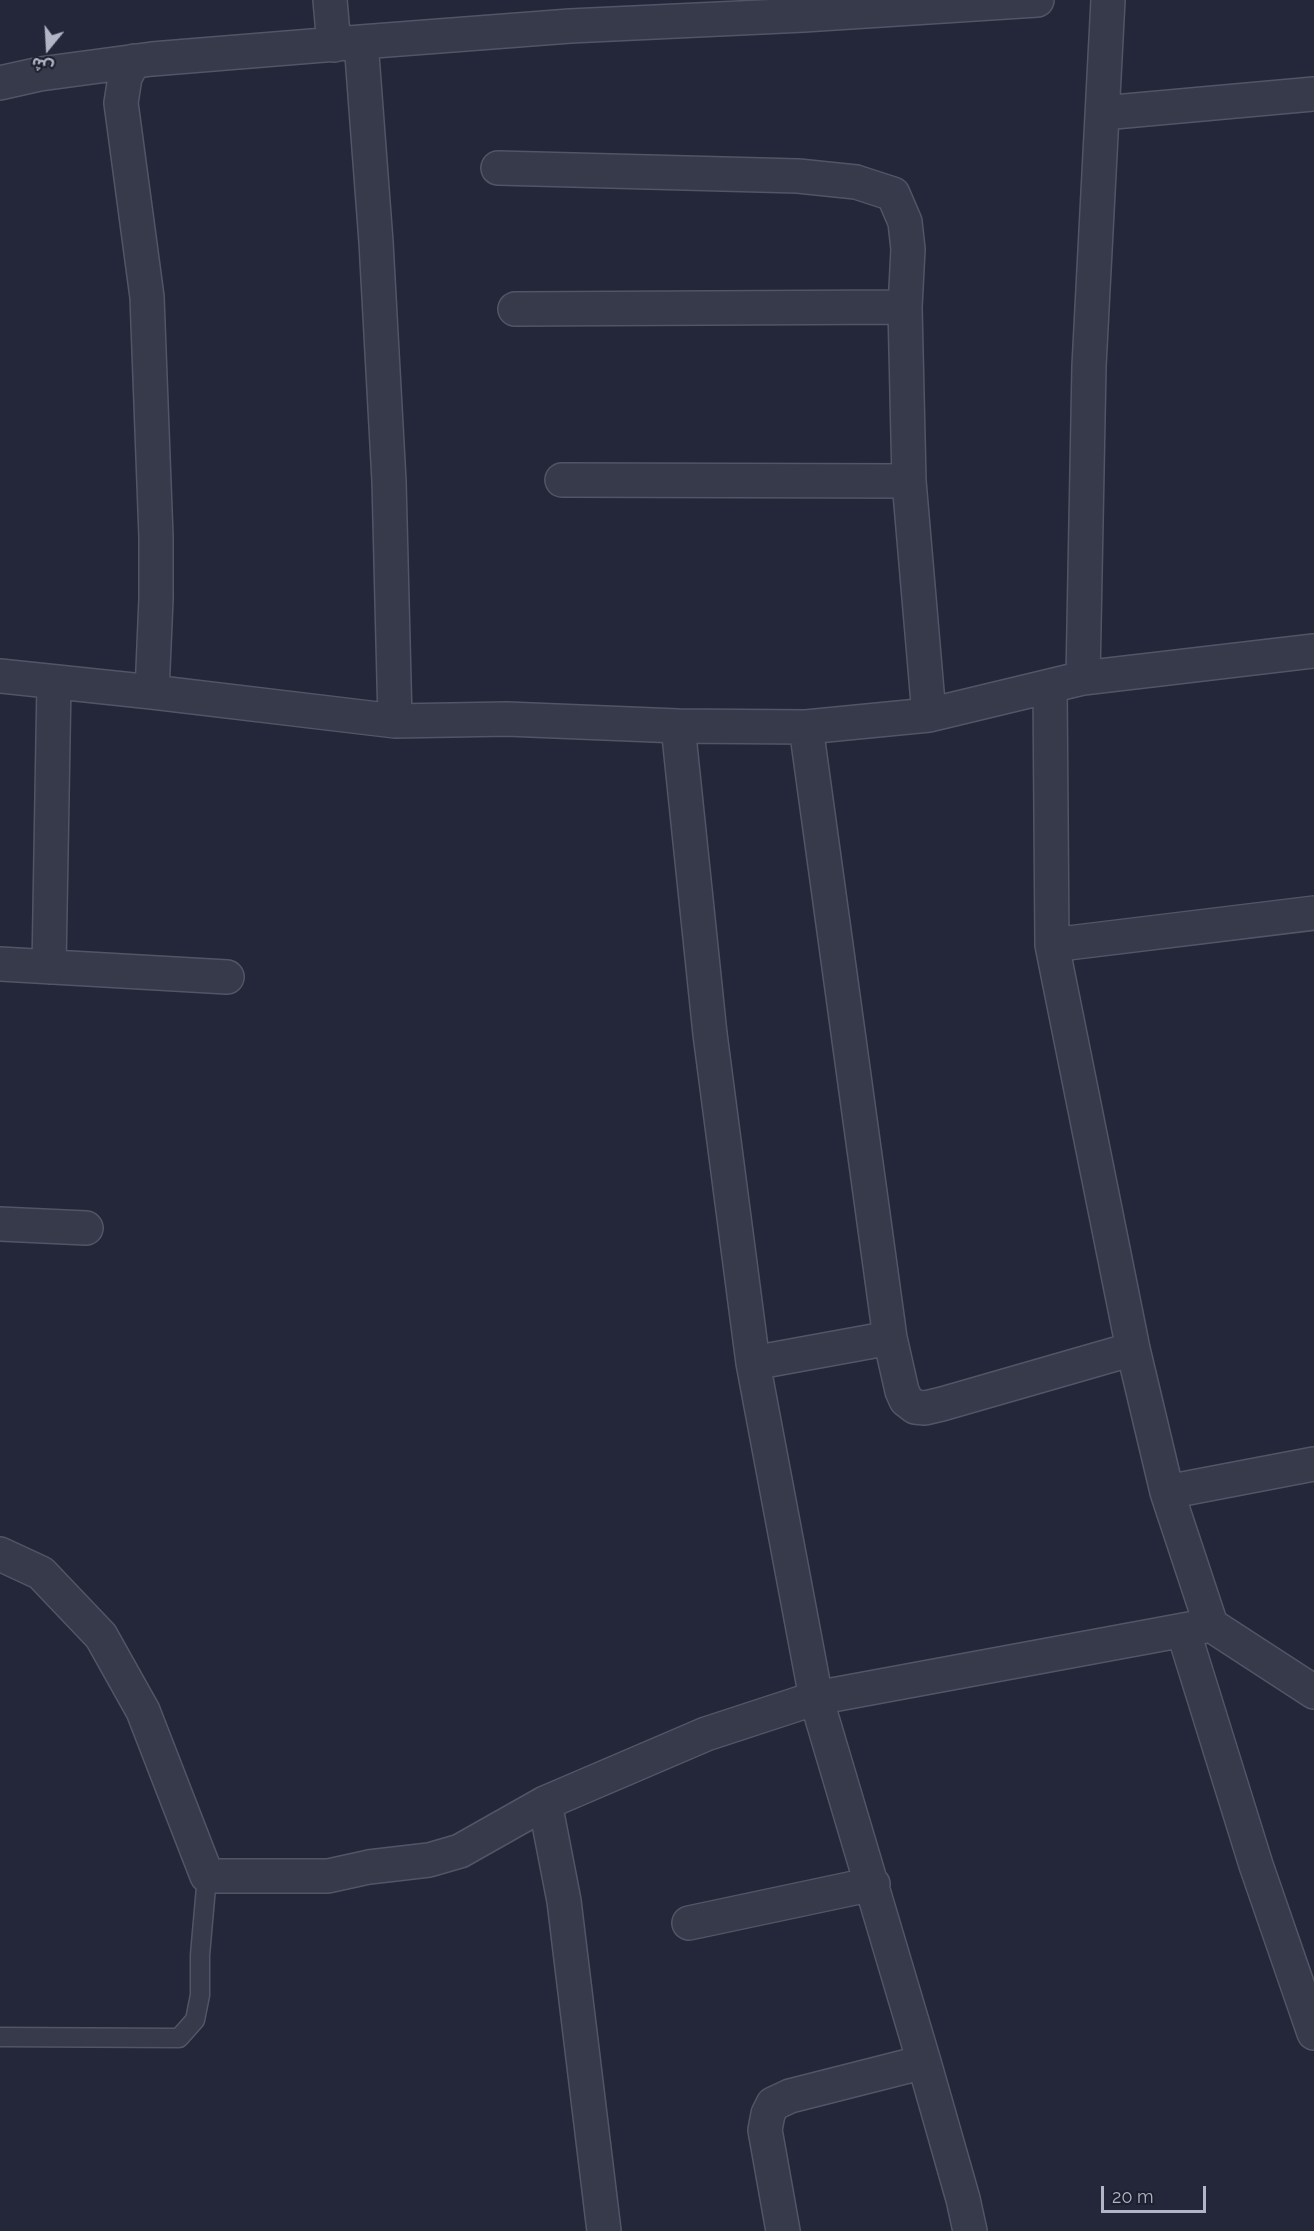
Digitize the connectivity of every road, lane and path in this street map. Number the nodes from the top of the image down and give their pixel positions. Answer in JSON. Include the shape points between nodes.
{"nodes":[{"id":1,"x":330,"y":0,"type":"edge"},
{"id":2,"x":1037,"y":0,"type":"edge"},
{"id":3,"x":1108,"y":0,"type":"edge"},
{"id":4,"x":804,"y":7,"type":"edge"},
{"id":5,"x":570,"y":13,"type":"edge"},
{"id":6,"x":347,"y":44,"type":"junction"},
{"id":7,"x":135,"y":61,"type":"junction"},
{"id":8,"x":0,"y":83,"type":"edge"},
{"id":9,"x":1314,"y":94,"type":"edge"},
{"id":10,"x":1103,"y":113,"type":"junction"},
{"id":11,"x":498,"y":168,"type":"dead end"},
{"id":12,"x":905,"y":307,"type":"junction"},
{"id":13,"x":515,"y":309,"type":"dead end"},
{"id":14,"x":562,"y":480,"type":"dead end"},
{"id":15,"x":909,"y":481,"type":"junction"},
{"id":16,"x":1314,"y":651,"type":"edge"},
{"id":17,"x":0,"y":676,"type":"edge"},
{"id":18,"x":1083,"y":678,"type":"junction"},
{"id":19,"x":54,"y":682,"type":"junction"},
{"id":20,"x":1050,"y":687,"type":"junction"},
{"id":21,"x":152,"y":692,"type":"junction"},
{"id":22,"x":929,"y":715,"type":"junction"},
{"id":23,"x":395,"y":721,"type":"junction"},
{"id":24,"x":678,"y":726,"type":"junction"},
{"id":25,"x":806,"y":727,"type":"junction"},
{"id":26,"x":1314,"y":913,"type":"edge"},
{"id":27,"x":1052,"y":945,"type":"junction"},
{"id":28,"x":0,"y":964,"type":"edge"},
{"id":29,"x":49,"y":967,"type":"junction"},
{"id":30,"x":227,"y":977,"type":"dead end"},
{"id":31,"x":0,"y":1224,"type":"edge"},
{"id":32,"x":86,"y":1228,"type":"dead end"},
{"id":33,"x":890,"y":1338,"type":"junction"},
{"id":34,"x":1133,"y":1349,"type":"junction"},
{"id":35,"x":753,"y":1363,"type":"junction"},
{"id":36,"x":1314,"y":1464,"type":"edge"},
{"id":37,"x":1167,"y":1492,"type":"junction"},
{"id":38,"x":0,"y":1554,"type":"edge"},
{"id":39,"x":1197,"y":1628,"type":"junction"},
{"id":40,"x":1314,"y":1692,"type":"edge"},
{"id":41,"x":816,"y":1698,"type":"junction"},
{"id":42,"x":544,"y":1803,"type":"junction"},
{"id":43,"x":207,"y":1876,"type":"junction"},
{"id":44,"x":873,"y":1884,"type":"junction"},
{"id":45,"x":689,"y":1923,"type":"dead end"},
{"id":46,"x":1314,"y":2033,"type":"edge"},
{"id":47,"x":0,"y":2037,"type":"edge"},
{"id":48,"x":924,"y":2062,"type":"junction"},
{"id":49,"x":604,"y":2231,"type":"edge"},
{"id":50,"x":783,"y":2231,"type":"edge"},
{"id":51,"x":970,"y":2231,"type":"edge"}],
"edges":[{"from":1,"to":6,"type":"street"},
{"from":2,"to":4,"type":"street"},
{"from":3,"to":10,"type":"street"},
{"from":4,"to":5,"type":"street"},
{"from":5,"to":6,"type":"street"},
{"from":6,"to":7,"type":"street"},
{"from":6,"to":23,"type":"street","via":[[376,242],[389,481]]},
{"from":7,"to":8,"type":"street"},
{"from":7,"to":21,"type":"street","via":[[125,77],[121,103],[147,297],[156,537]]},
{"from":9,"to":10,"type":"street"},
{"from":10,"to":18,"type":"street","via":[[1089,366]]},
{"from":11,"to":12,"type":"street","via":[[798,176],[876,187],[893,194],[905,222]]},
{"from":12,"to":13,"type":"street"},
{"from":12,"to":15,"type":"street"},
{"from":14,"to":15,"type":"street"},
{"from":15,"to":22,"type":"street"},
{"from":16,"to":18,"type":"street"},
{"from":17,"to":19,"type":"street"},
{"from":18,"to":20,"type":"street"},
{"from":19,"to":21,"type":"street"},
{"from":19,"to":29,"type":"street"},
{"from":20,"to":22,"type":"street"},
{"from":20,"to":27,"type":"street"},
{"from":21,"to":23,"type":"street"},
{"from":22,"to":25,"type":"street"},
{"from":23,"to":24,"type":"street","via":[[507,719]]},
{"from":24,"to":25,"type":"street"},
{"from":24,"to":35,"type":"street","via":[[710,1034]]},
{"from":25,"to":33,"type":"street"},
{"from":26,"to":27,"type":"street"},
{"from":27,"to":34,"type":"street"},
{"from":28,"to":29,"type":"street"},
{"from":29,"to":30,"type":"street"},
{"from":31,"to":32,"type":"street"},
{"from":33,"to":34,"type":"street","via":[[906,1400],[925,1408]]},
{"from":33,"to":35,"type":"street"},
{"from":34,"to":37,"type":"street"},
{"from":35,"to":41,"type":"street"},
{"from":36,"to":37,"type":"street"},
{"from":37,"to":39,"type":"street"},
{"from":38,"to":43,"type":"street","via":[[40,1573],[101,1636],[143,1711]]},
{"from":39,"to":40,"type":"street"},
{"from":39,"to":41,"type":"street"},
{"from":39,"to":46,"type":"street","via":[[1256,1865]]},
{"from":41,"to":42,"type":"street","via":[[706,1734]]},
{"from":41,"to":44,"type":"street"},
{"from":42,"to":43,"type":"street","via":[[460,1851],[429,1860],[328,1876]]},
{"from":42,"to":49,"type":"street","via":[[564,1901]]},
{"from":43,"to":47,"type":"lane","via":[[200,1995],[195,2020],[179,2038]]},
{"from":44,"to":45,"type":"street"},
{"from":44,"to":48,"type":"street"},
{"from":48,"to":50,"type":"street","via":[[790,2096],[773,2104],[765,2130]]},
{"from":48,"to":51,"type":"street"}]}
